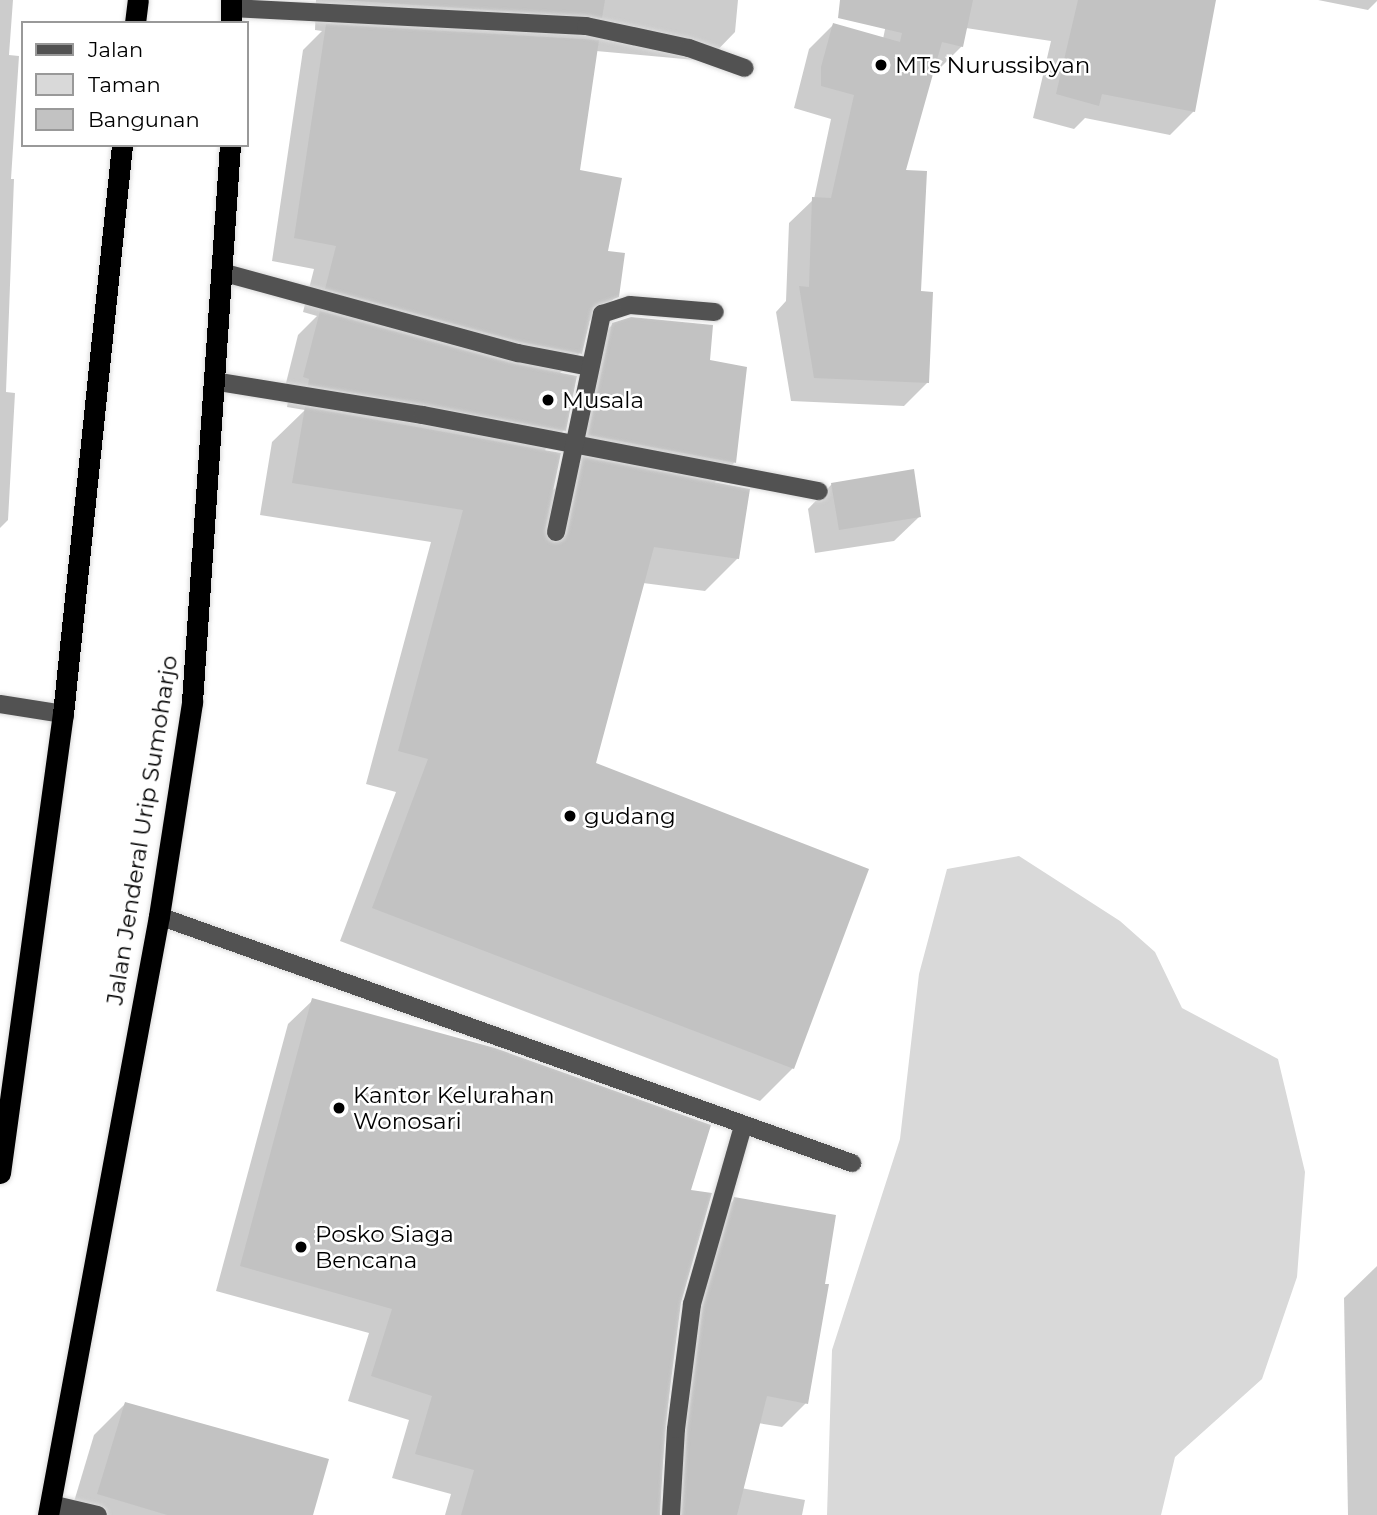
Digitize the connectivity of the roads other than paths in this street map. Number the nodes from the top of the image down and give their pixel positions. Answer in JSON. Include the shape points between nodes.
{"nodes":[{"id":1,"x":138,"y":0,"type":"edge"},
{"id":2,"x":231,"y":10,"type":"edge"},
{"id":3,"x":135,"y":21,"type":"edge"},
{"id":4,"x":745,"y":68,"type":"dead end"},
{"id":5,"x":122,"y":147,"type":"edge"},
{"id":6,"x":230,"y":147,"type":"edge"},
{"id":7,"x":225,"y":273,"type":"junction"},
{"id":8,"x":715,"y":312,"type":"dead end"},
{"id":9,"x":590,"y":366,"type":"junction"},
{"id":10,"x":213,"y":381,"type":"junction"},
{"id":11,"x":575,"y":445,"type":"junction"},
{"id":12,"x":819,"y":491,"type":"dead end"},
{"id":13,"x":556,"y":532,"type":"dead end"},
{"id":14,"x":0,"y":704,"type":"edge"},
{"id":15,"x":63,"y":714,"type":"junction"},
{"id":16,"x":159,"y":916,"type":"junction"},
{"id":17,"x":743,"y":1126,"type":"junction"},
{"id":18,"x":852,"y":1163,"type":"dead end"},
{"id":19,"x":0,"y":1173,"type":"edge"},
{"id":20,"x":50,"y":1509,"type":"edge"},
{"id":21,"x":98,"y":1515,"type":"edge"},
{"id":22,"x":671,"y":1515,"type":"edge"}],
"edges":[{"from":1,"to":3,"type":"highway"},
{"from":2,"to":4,"type":"street","via":[[586,26],[689,48]]},
{"from":5,"to":15,"type":"highway"},
{"from":6,"to":7,"type":"highway","name":"Jalan Jenderal Urip Sumoharjo"},
{"from":7,"to":9,"type":"street","via":[[519,353]]},
{"from":7,"to":10,"type":"highway","name":"Jalan Jenderal Urip Sumoharjo"},
{"from":8,"to":9,"type":"street","via":[[630,305],[607,310]]},
{"from":9,"to":11,"type":"street"},
{"from":10,"to":11,"type":"street"},
{"from":10,"to":16,"type":"highway","name":"Jalan Jenderal Urip Sumoharjo","via":[[192,702]]},
{"from":11,"to":12,"type":"street"},
{"from":11,"to":13,"type":"street"},
{"from":14,"to":15,"type":"street"},
{"from":15,"to":19,"type":"highway"},
{"from":16,"to":17,"type":"street"},
{"from":16,"to":20,"type":"highway","name":"Jalan Jenderal Urip Sumoharjo"},
{"from":17,"to":18,"type":"street"},
{"from":17,"to":22,"type":"street","via":[[692,1304]]},
{"from":20,"to":21,"type":"street"}]}
